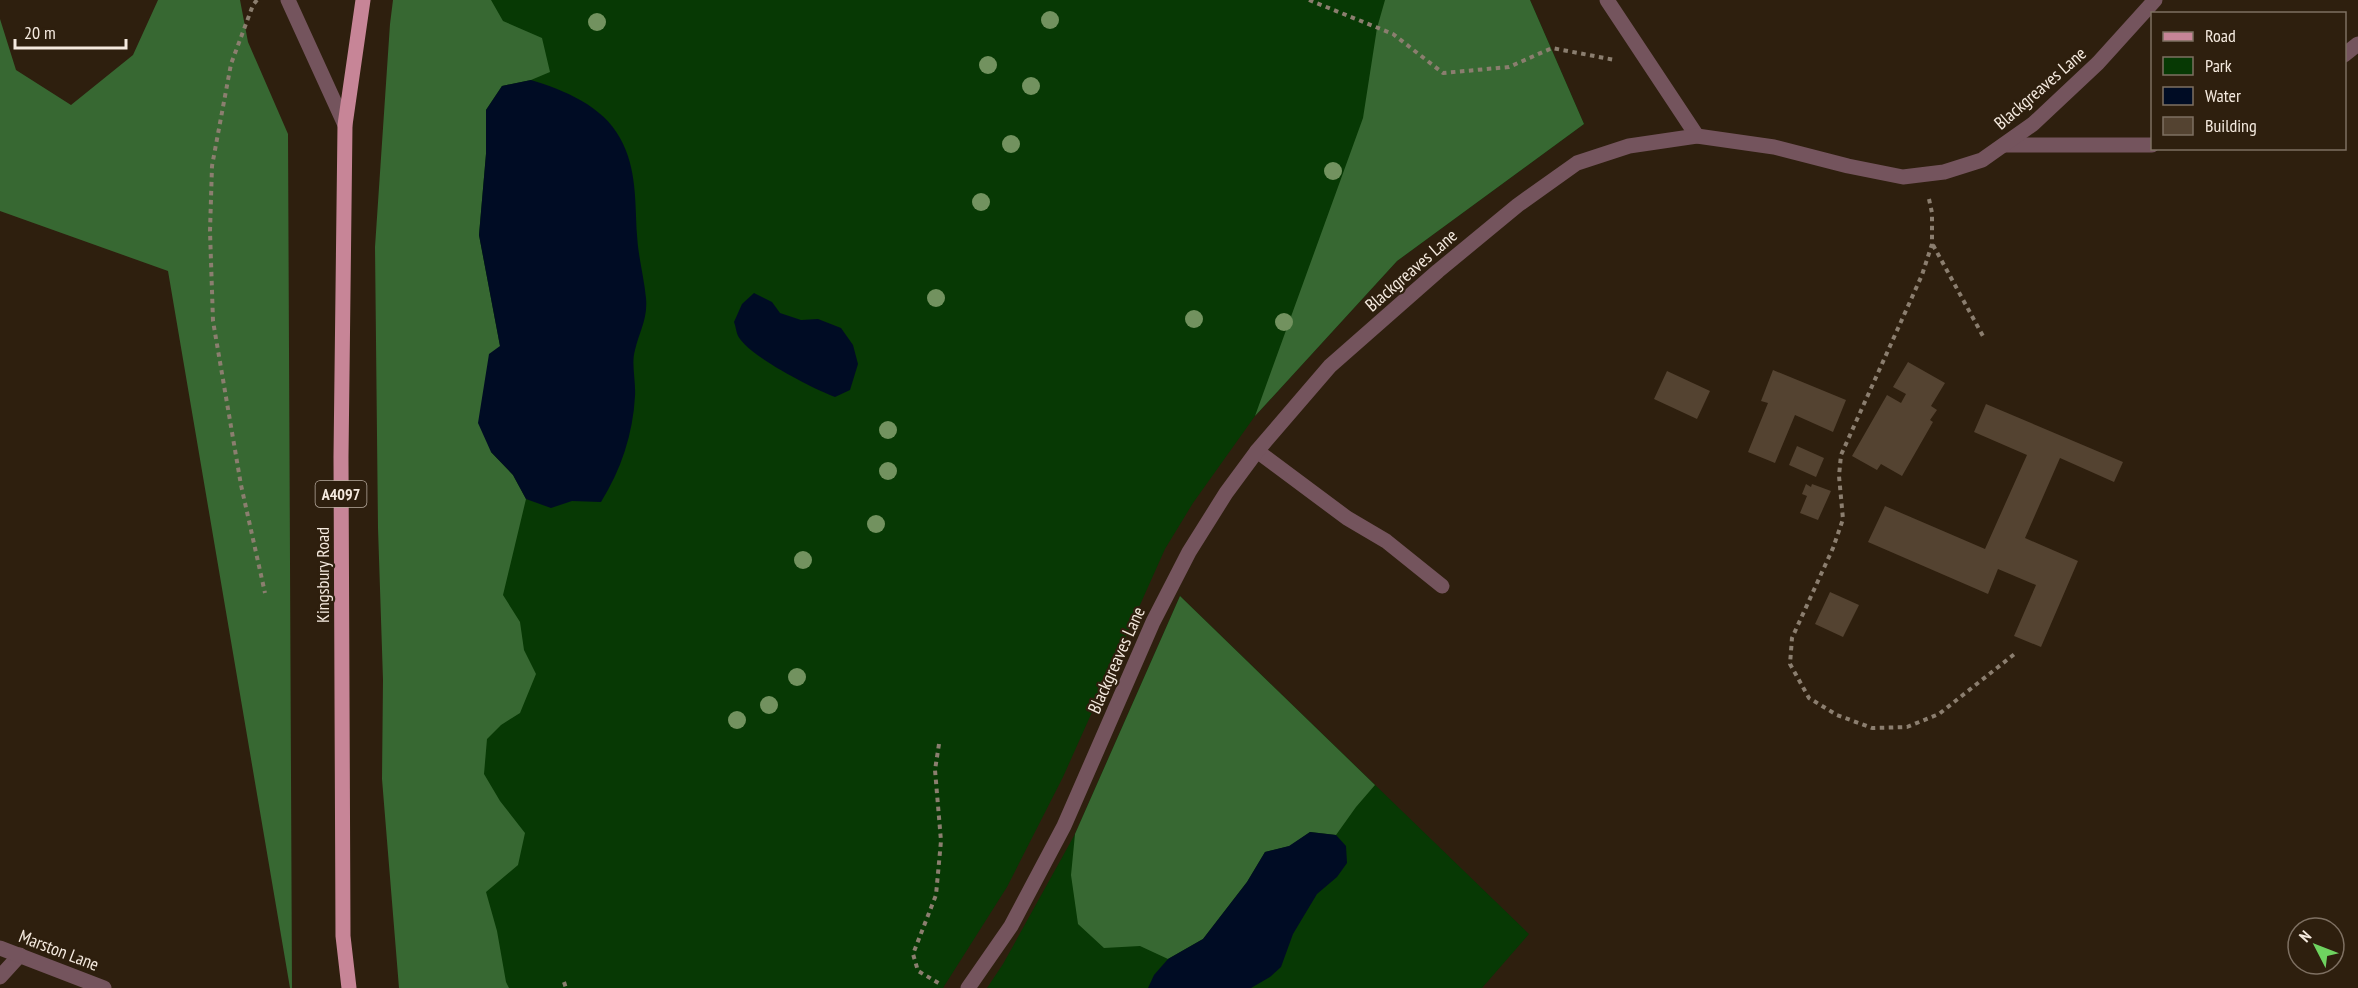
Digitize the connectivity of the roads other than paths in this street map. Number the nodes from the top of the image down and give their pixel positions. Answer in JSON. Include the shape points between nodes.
{"nodes":[{"id":1,"x":288,"y":0,"type":"edge"},
{"id":2,"x":363,"y":0,"type":"edge"},
{"id":3,"x":1607,"y":0,"type":"edge"},
{"id":4,"x":2156,"y":0,"type":"edge"},
{"id":5,"x":2358,"y":44,"type":"edge"},
{"id":6,"x":2346,"y":53,"type":"edge"},
{"id":7,"x":345,"y":125,"type":"junction"},
{"id":8,"x":1697,"y":136,"type":"junction"},
{"id":9,"x":2004,"y":145,"type":"junction"},
{"id":10,"x":2151,"y":145,"type":"edge"},
{"id":11,"x":1257,"y":451,"type":"junction"},
{"id":12,"x":1442,"y":586,"type":"dead end"},
{"id":13,"x":0,"y":948,"type":"edge"},
{"id":14,"x":20,"y":955,"type":"junction"},
{"id":15,"x":0,"y":977,"type":"edge"},
{"id":16,"x":104,"y":988,"type":"edge"},
{"id":17,"x":349,"y":988,"type":"edge"},
{"id":18,"x":968,"y":988,"type":"edge"}],
"edges":[{"from":1,"to":7,"type":"street","name":"Kingsbury Road"},
{"from":2,"to":7,"type":"main road","name":"Kingsbury Road","number":"A4097"},
{"from":3,"to":8,"type":"street"},
{"from":4,"to":9,"type":"street","name":"Blackgreaves Lane","via":[[2098,63],[2033,124]]},
{"from":5,"to":6,"type":"street"},
{"from":7,"to":17,"type":"main road","name":"Kingsbury Road","number":"A4097","via":[[342,924]]},
{"from":8,"to":9,"type":"street","name":"Blackgreaves Lane","via":[[1774,147],[1903,177],[1944,172],[1982,160]]},
{"from":8,"to":11,"type":"street","name":"Blackgreaves Lane","via":[[1629,146],[1577,163],[1518,205],[1330,366]]},
{"from":9,"to":10,"type":"street"},
{"from":11,"to":12,"type":"street","via":[[1347,518],[1386,541]]},
{"from":11,"to":18,"type":"street","name":"Blackgreaves Lane","via":[[1189,552],[1153,622],[1064,826],[1011,926]]},
{"from":13,"to":14,"type":"street","name":"Marston Lane"},
{"from":14,"to":15,"type":"street"},
{"from":14,"to":16,"type":"street","name":"Marston Lane"}]}
